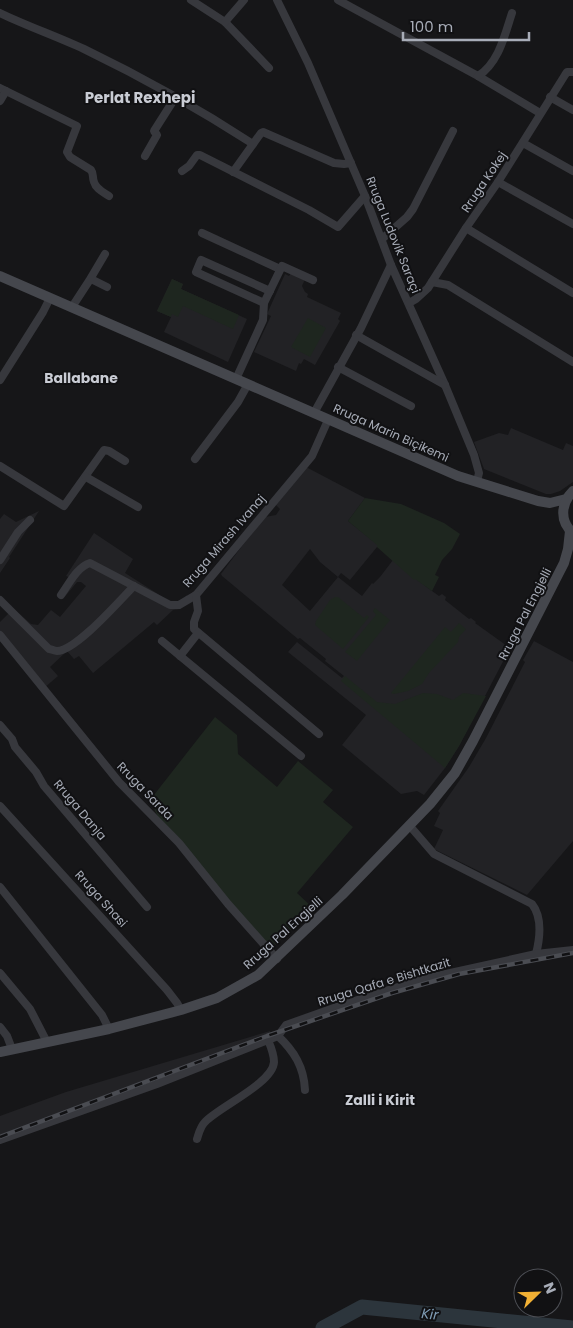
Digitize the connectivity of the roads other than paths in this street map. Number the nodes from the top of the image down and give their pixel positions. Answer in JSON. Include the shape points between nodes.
{"nodes":[{"id":1,"x":191,"y":0,"type":"edge"},
{"id":2,"x":244,"y":0,"type":"edge"},
{"id":3,"x":277,"y":0,"type":"edge"},
{"id":4,"x":338,"y":0,"type":"edge"},
{"id":5,"x":0,"y":13,"type":"edge"},
{"id":6,"x":512,"y":13,"type":"dead end"},
{"id":7,"x":225,"y":22,"type":"junction"},
{"id":8,"x":268,"y":68,"type":"dead end"},
{"id":9,"x":573,"y":72,"type":"edge"},
{"id":10,"x":478,"y":76,"type":"junction"},
{"id":11,"x":3,"y":90,"type":"edge"},
{"id":12,"x":550,"y":97,"type":"junction"},
{"id":13,"x":175,"y":98,"type":"junction"},
{"id":14,"x":0,"y":101,"type":"edge"},
{"id":15,"x":573,"y":110,"type":"edge"},
{"id":16,"x":540,"y":113,"type":"junction"},
{"id":17,"x":453,"y":131,"type":"dead end"},
{"id":18,"x":523,"y":143,"type":"junction"},
{"id":19,"x":253,"y":144,"type":"junction"},
{"id":20,"x":145,"y":156,"type":"dead end"},
{"id":21,"x":351,"y":162,"type":"junction"},
{"id":22,"x":182,"y":171,"type":"dead end"},
{"id":23,"x":573,"y":171,"type":"edge"},
{"id":24,"x":233,"y":172,"type":"junction"},
{"id":25,"x":498,"y":182,"type":"junction"},
{"id":26,"x":109,"y":196,"type":"dead end"},
{"id":27,"x":365,"y":196,"type":"junction"},
{"id":28,"x":573,"y":224,"type":"edge"},
{"id":29,"x":466,"y":228,"type":"junction"},
{"id":30,"x":202,"y":233,"type":"dead end"},
{"id":31,"x":382,"y":239,"type":"junction"},
{"id":32,"x":104,"y":254,"type":"dead end"},
{"id":33,"x":391,"y":265,"type":"junction"},
{"id":34,"x":280,"y":269,"type":"junction"},
{"id":35,"x":0,"y":276,"type":"edge"},
{"id":36,"x":91,"y":279,"type":"junction"},
{"id":37,"x":313,"y":280,"type":"dead end"},
{"id":38,"x":432,"y":282,"type":"junction"},
{"id":39,"x":107,"y":287,"type":"dead end"},
{"id":40,"x":270,"y":291,"type":"junction"},
{"id":41,"x":573,"y":293,"type":"edge"},
{"id":42,"x":50,"y":298,"type":"junction"},
{"id":43,"x":264,"y":303,"type":"junction"},
{"id":44,"x":409,"y":303,"type":"junction"},
{"id":45,"x":72,"y":307,"type":"junction"},
{"id":46,"x":356,"y":335,"type":"junction"},
{"id":47,"x":573,"y":362,"type":"edge"},
{"id":48,"x":338,"y":368,"type":"junction"},
{"id":49,"x":236,"y":379,"type":"junction"},
{"id":50,"x":0,"y":380,"type":"edge"},
{"id":51,"x":248,"y":384,"type":"junction"},
{"id":52,"x":445,"y":386,"type":"junction"},
{"id":53,"x":411,"y":406,"type":"dead end"},
{"id":54,"x":314,"y":413,"type":"junction"},
{"id":55,"x":328,"y":420,"type":"junction"},
{"id":56,"x":195,"y":459,"type":"dead end"},
{"id":57,"x":125,"y":461,"type":"dead end"},
{"id":58,"x":0,"y":466,"type":"edge"},
{"id":59,"x":86,"y":477,"type":"junction"},
{"id":60,"x":477,"y":481,"type":"junction"},
{"id":61,"x":573,"y":491,"type":"edge"},
{"id":62,"x":566,"y":499,"type":"junction"},
{"id":63,"x":538,"y":502,"type":"junction"},
{"id":64,"x":138,"y":507,"type":"dead end"},
{"id":65,"x":30,"y":520,"type":"dead end"},
{"id":66,"x":564,"y":520,"type":"junction"},
{"id":67,"x":572,"y":532,"type":"edge"},
{"id":68,"x":573,"y":552,"type":"edge"},
{"id":69,"x":0,"y":560,"type":"edge"},
{"id":70,"x":564,"y":563,"type":"junction"},
{"id":71,"x":134,"y":586,"type":"junction"},
{"id":72,"x":61,"y":595,"type":"dead end"},
{"id":73,"x":196,"y":595,"type":"junction"},
{"id":74,"x":0,"y":600,"type":"edge"},
{"id":75,"x":198,"y":633,"type":"junction"},
{"id":76,"x":0,"y":635,"type":"edge"},
{"id":77,"x":162,"y":641,"type":"dead end"},
{"id":78,"x":180,"y":656,"type":"junction"},
{"id":79,"x":0,"y":725,"type":"edge"},
{"id":80,"x":320,"y":734,"type":"dead end"},
{"id":81,"x":301,"y":756,"type":"dead end"},
{"id":82,"x":0,"y":806,"type":"edge"},
{"id":83,"x":409,"y":825,"type":"junction"},
{"id":84,"x":0,"y":887,"type":"edge"},
{"id":85,"x":148,"y":907,"type":"dead end"},
{"id":86,"x":573,"y":950,"type":"edge"},
{"id":87,"x":536,"y":954,"type":"junction"},
{"id":88,"x":277,"y":959,"type":"junction"},
{"id":89,"x":0,"y":973,"type":"edge"},
{"id":90,"x":181,"y":1010,"type":"junction"},
{"id":91,"x":0,"y":1027,"type":"edge"},
{"id":92,"x":109,"y":1029,"type":"junction"},
{"id":93,"x":278,"y":1036,"type":"junction"},
{"id":94,"x":268,"y":1040,"type":"junction"},
{"id":95,"x":46,"y":1042,"type":"junction"},
{"id":96,"x":12,"y":1050,"type":"junction"},
{"id":97,"x":0,"y":1052,"type":"edge"},
{"id":98,"x":305,"y":1090,"type":"dead end"},
{"id":99,"x":197,"y":1139,"type":"dead end"},
{"id":100,"x":0,"y":1140,"type":"edge"}],
"edges":[{"from":1,"to":7,"type":"street"},
{"from":2,"to":7,"type":"street"},
{"from":3,"to":21,"type":"street","name":"Rruga Ludovik Saraçi"},
{"from":4,"to":10,"type":"street"},
{"from":5,"to":13,"type":"street","via":[[85,50]]},
{"from":6,"to":10,"type":"street","via":[[494,60]]},
{"from":7,"to":8,"type":"street"},
{"from":9,"to":12,"type":"street","name":"Rruga Kokej","via":[[567,72]]},
{"from":10,"to":16,"type":"street"},
{"from":11,"to":14,"type":"street"},
{"from":11,"to":26,"type":"street","via":[[77,126],[67,152],[91,170],[94,184]]},
{"from":12,"to":15,"type":"street"},
{"from":12,"to":16,"type":"street","name":"Rruga Kokej"},
{"from":13,"to":19,"type":"street"},
{"from":13,"to":20,"type":"street","via":[[154,131],[157,135]]},
{"from":16,"to":18,"type":"street","name":"Rruga Kokej"},
{"from":17,"to":31,"type":"street","via":[[410,213]]},
{"from":18,"to":23,"type":"street"},
{"from":18,"to":25,"type":"street","name":"Rruga Kokej"},
{"from":19,"to":21,"type":"street","via":[[261,133],[266,133],[334,163]]},
{"from":19,"to":24,"type":"street"},
{"from":21,"to":27,"type":"street","name":"Rruga Ludovik Saraçi"},
{"from":22,"to":24,"type":"street","via":[[197,155]]},
{"from":24,"to":27,"type":"street","via":[[338,227]]},
{"from":25,"to":28,"type":"street"},
{"from":25,"to":29,"type":"street","name":"Rruga Kokej"},
{"from":27,"to":31,"type":"street","name":"Rruga Ludovik Saraçi"},
{"from":29,"to":38,"type":"street","name":"Rruga Kokej"},
{"from":29,"to":41,"type":"street"},
{"from":30,"to":34,"type":"street"},
{"from":31,"to":33,"type":"street","name":"Rruga Ludovik Saraçi"},
{"from":32,"to":36,"type":"street"},
{"from":33,"to":44,"type":"street","name":"Rruga Ludovik Saraçi"},
{"from":33,"to":46,"type":"street"},
{"from":34,"to":37,"type":"street","via":[[282,266]]},
{"from":34,"to":40,"type":"street"},
{"from":35,"to":42,"type":"main road","name":"Rruga Marin Biçikemi"},
{"from":36,"to":39,"type":"street"},
{"from":36,"to":45,"type":"street"},
{"from":38,"to":44,"type":"street","name":"Rruga Kokej"},
{"from":38,"to":47,"type":"street","via":[[448,285]]},
{"from":40,"to":43,"type":"street"},
{"from":40,"to":43,"type":"street","via":[[201,260],[196,272]]},
{"from":42,"to":45,"type":"main road","name":"Rruga Marin Biçikemi"},
{"from":42,"to":50,"type":"street"},
{"from":43,"to":49,"type":"street","via":[[263,320]]},
{"from":44,"to":52,"type":"street","name":"Rruga Ludovik Saraçi"},
{"from":45,"to":49,"type":"main road","name":"Rruga Marin Biçikemi"},
{"from":46,"to":48,"type":"street"},
{"from":46,"to":52,"type":"street"},
{"from":48,"to":53,"type":"street"},
{"from":48,"to":54,"type":"street"},
{"from":49,"to":51,"type":"main road","name":"Rruga Marin Biçikemi"},
{"from":51,"to":54,"type":"main road","name":"Rruga Marin Biçikemi"},
{"from":51,"to":56,"type":"street"},
{"from":52,"to":60,"type":"street","name":"Rruga Ludovik Saraçi","via":[[474,455],[479,473]]},
{"from":54,"to":55,"type":"main road","name":"Rruga Marin Biçikemi"},
{"from":55,"to":60,"type":"main road","name":"Rruga Marin Biçikemi","via":[[458,476]]},
{"from":55,"to":73,"type":"street","name":"Rruga Mirash Ivanaj","via":[[312,456]]},
{"from":57,"to":59,"type":"street","via":[[104,450]]},
{"from":58,"to":59,"type":"street","via":[[63,506]]},
{"from":59,"to":64,"type":"street"},
{"from":60,"to":63,"type":"main road","name":"Rruga Marin Biçikemi"},
{"from":61,"to":62,"type":"main road"},
{"from":62,"to":63,"type":"main road","name":"Rruga Marin Biçikemi"},
{"from":62,"to":66,"type":"main road"},
{"from":63,"to":66,"type":"main road","name":"Rruga Marin Biçikemi"},
{"from":65,"to":69,"type":"street"},
{"from":66,"to":67,"type":"main road"},
{"from":67,"to":70,"type":"main road","name":"Rruga Pal Engjelli"},
{"from":68,"to":70,"type":"main road","name":"Rruga Pal Engjelli"},
{"from":70,"to":83,"type":"main road","name":"Rruga Pal Engjelli","via":[[455,773]]},
{"from":71,"to":72,"type":"street","name":"Rruga Mirash Ivanaj","via":[[90,564],[84,565]]},
{"from":71,"to":73,"type":"street","name":"Rruga Mirash Ivanaj","via":[[174,606]]},
{"from":71,"to":74,"type":"street","via":[[89,631],[58,651],[49,649]]},
{"from":73,"to":75,"type":"street","via":[[198,611],[194,629]]},
{"from":75,"to":78,"type":"street"},
{"from":75,"to":80,"type":"street"},
{"from":76,"to":88,"type":"street","name":"Rruga Sarda","via":[[119,782],[179,844]]},
{"from":77,"to":78,"type":"street"},
{"from":78,"to":81,"type":"street"},
{"from":79,"to":85,"type":"street","name":"Rruga Danja","via":[[44,786]]},
{"from":82,"to":90,"type":"street","name":"Rruga Shasi","via":[[167,990]]},
{"from":83,"to":87,"type":"street","via":[[434,854],[532,904],[539,920]]},
{"from":83,"to":88,"type":"main road","name":"Rruga Pal Engjelli"},
{"from":84,"to":92,"type":"street","via":[[102,1015]]},
{"from":86,"to":87,"type":"street","name":"Rruga Qafa e Bishtkazit"},
{"from":87,"to":93,"type":"street","name":"Rruga Qafa e Bishtkazit","via":[[423,979],[344,1004],[286,1026]]},
{"from":88,"to":90,"type":"main road","name":"Rruga Pal Engjelli","via":[[239,987]]},
{"from":89,"to":95,"type":"street","via":[[30,1009]]},
{"from":90,"to":92,"type":"main road","name":"Rruga Pal Engjelli"},
{"from":91,"to":96,"type":"street"},
{"from":92,"to":95,"type":"main road","name":"Rruga Pal Engjelli"},
{"from":93,"to":94,"type":"street","name":"Rruga Qafa e Bishtkazit"},
{"from":93,"to":98,"type":"street","via":[[301,1066]]},
{"from":94,"to":99,"type":"street","via":[[274,1063],[269,1074],[206,1121]]},
{"from":94,"to":100,"type":"street","name":"Rruga Qafa e Bishtkazit"},
{"from":95,"to":96,"type":"main road","name":"Rruga Pal Engjelli"},
{"from":96,"to":97,"type":"main road","name":"Rruga Pal Engjelli"}]}
